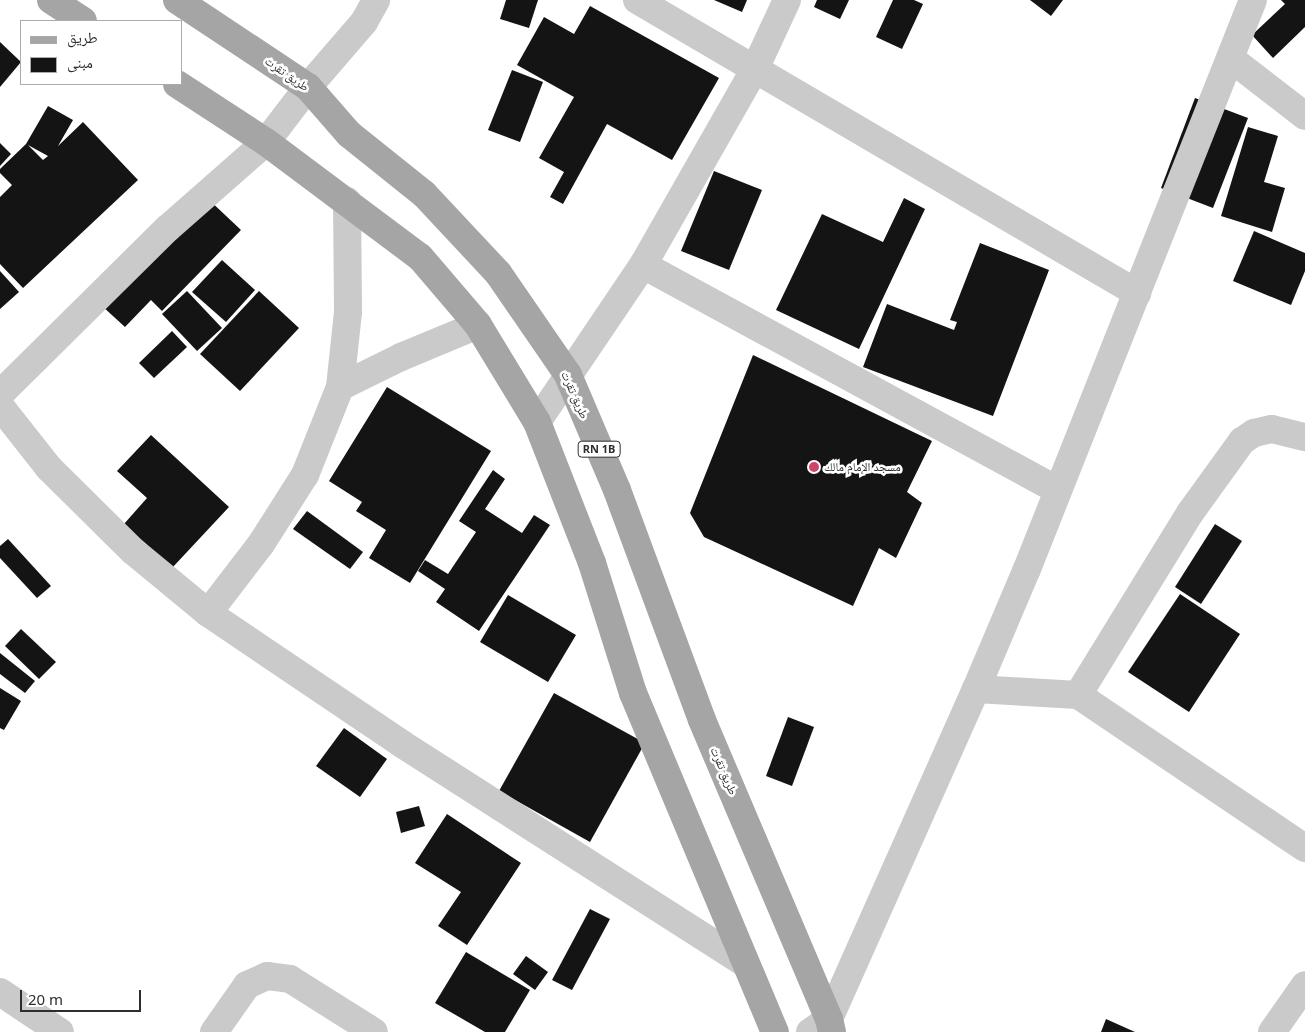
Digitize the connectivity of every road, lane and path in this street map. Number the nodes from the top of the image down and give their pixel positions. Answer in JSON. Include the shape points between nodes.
{"nodes":[{"id":1,"x":52,"y":0,"type":"edge"},
{"id":2,"x":177,"y":0,"type":"edge"},
{"id":3,"x":376,"y":0,"type":"edge"},
{"id":4,"x":637,"y":0,"type":"edge"},
{"id":5,"x":787,"y":0,"type":"edge"},
{"id":6,"x":1253,"y":0,"type":"edge"},
{"id":7,"x":82,"y":20,"type":"edge"},
{"id":8,"x":1230,"y":58,"type":"junction"},
{"id":9,"x":755,"y":69,"type":"junction"},
{"id":10,"x":180,"y":85,"type":"edge"},
{"id":11,"x":308,"y":87,"type":"junction"},
{"id":12,"x":1305,"y":116,"type":"edge"},
{"id":13,"x":266,"y":142,"type":"junction"},
{"id":14,"x":346,"y":201,"type":"junction"},
{"id":15,"x":643,"y":265,"type":"junction"},
{"id":16,"x":1136,"y":293,"type":"junction"},
{"id":17,"x":478,"y":325,"type":"junction"},
{"id":18,"x":568,"y":375,"type":"junction"},
{"id":19,"x":340,"y":387,"type":"junction"},
{"id":20,"x":0,"y":394,"type":"edge"},
{"id":21,"x":0,"y":406,"type":"edge"},
{"id":22,"x":536,"y":422,"type":"junction"},
{"id":23,"x":1305,"y":437,"type":"edge"},
{"id":24,"x":1058,"y":490,"type":"junction"},
{"id":25,"x":208,"y":613,"type":"junction"},
{"id":26,"x":976,"y":689,"type":"junction"},
{"id":27,"x":1078,"y":695,"type":"junction"},
{"id":28,"x":1305,"y":848,"type":"edge"},
{"id":29,"x":744,"y":964,"type":"junction"},
{"id":30,"x":1305,"y":985,"type":"edge"},
{"id":31,"x":0,"y":992,"type":"edge"},
{"id":32,"x":824,"y":1028,"type":"edge"},
{"id":33,"x":60,"y":1032,"type":"edge"},
{"id":34,"x":214,"y":1032,"type":"edge"},
{"id":35,"x":374,"y":1032,"type":"edge"},
{"id":36,"x":775,"y":1032,"type":"edge"},
{"id":37,"x":1272,"y":1032,"type":"edge"}],
"edges":[{"from":1,"to":7,"type":"main road"},
{"from":2,"to":11,"type":"main road","name":"طريق تقرت","number":"RN 1B"},
{"from":3,"to":11,"type":"street","via":[[364,22]]},
{"from":4,"to":9,"type":"street"},
{"from":5,"to":9,"type":"street"},
{"from":6,"to":8,"type":"street"},
{"from":8,"to":12,"type":"street"},
{"from":8,"to":16,"type":"street"},
{"from":9,"to":15,"type":"street"},
{"from":9,"to":16,"type":"street"},
{"from":10,"to":13,"type":"main road"},
{"from":11,"to":13,"type":"street"},
{"from":11,"to":18,"type":"main road","name":"طريق تقرت","number":"RN 1B","via":[[349,134],[424,194],[498,273]]},
{"from":13,"to":14,"type":"main road"},
{"from":13,"to":20,"type":"street","via":[[168,228]]},
{"from":14,"to":17,"type":"main road","via":[[420,257]]},
{"from":14,"to":19,"type":"street","via":[[348,312]]},
{"from":15,"to":18,"type":"street"},
{"from":15,"to":24,"type":"street"},
{"from":16,"to":24,"type":"street"},
{"from":17,"to":19,"type":"street"},
{"from":17,"to":22,"type":"main road"},
{"from":18,"to":22,"type":"street"},
{"from":18,"to":32,"type":"main road","name":"طريق تقرت","number":"RN 1B","via":[[617,490],[702,720]]},
{"from":19,"to":25,"type":"street","via":[[305,475],[260,544]]},
{"from":21,"to":25,"type":"street","via":[[56,475],[133,551]]},
{"from":22,"to":29,"type":"main road","via":[[592,563],[633,693]]},
{"from":23,"to":27,"type":"street","via":[[1272,429],[1254,433],[1242,441],[1190,513]]},
{"from":24,"to":26,"type":"street"},
{"from":25,"to":29,"type":"street","via":[[402,744]]},
{"from":26,"to":27,"type":"street"},
{"from":26,"to":32,"type":"street"},
{"from":27,"to":28,"type":"street"},
{"from":29,"to":36,"type":"main road"},
{"from":30,"to":37,"type":"street"},
{"from":31,"to":33,"type":"street"},
{"from":34,"to":35,"type":"street","via":[[247,985],[267,976],[290,979]]}]}
